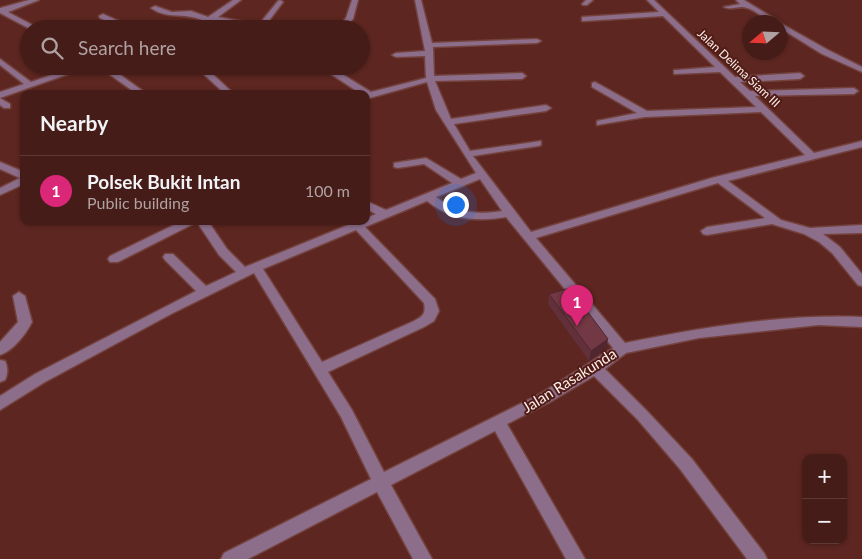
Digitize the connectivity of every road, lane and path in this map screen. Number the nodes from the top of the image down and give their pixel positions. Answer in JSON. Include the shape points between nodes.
{"nodes":[{"id":1,"x":36,"y":0,"type":"edge"},
{"id":2,"x":238,"y":0,"type":"edge"},
{"id":3,"x":356,"y":0,"type":"edge"},
{"id":4,"x":418,"y":0,"type":"edge"},
{"id":5,"x":650,"y":0,"type":"edge"},
{"id":6,"x":739,"y":0,"type":"edge"},
{"id":7,"x":280,"y":2,"type":"dead end"},
{"id":8,"x":748,"y":5,"type":"junction"},
{"id":9,"x":727,"y":7,"type":"dead end"},
{"id":10,"x":155,"y":8,"type":"dead end"},
{"id":11,"x":1,"y":11,"type":"edge"},
{"id":12,"x":666,"y":14,"type":"junction"},
{"id":13,"x":764,"y":15,"type":"edge"},
{"id":14,"x":103,"y":16,"type":"dead end"},
{"id":15,"x":585,"y":18,"type":"dead end"},
{"id":16,"x":210,"y":19,"type":"junction"},
{"id":17,"x":111,"y":20,"type":"edge"},
{"id":18,"x":221,"y":20,"type":"edge"},
{"id":19,"x":266,"y":20,"type":"edge"},
{"id":20,"x":348,"y":20,"type":"edge"},
{"id":21,"x":20,"y":21,"type":"edge"},
{"id":22,"x":787,"y":29,"type":"edge"},
{"id":23,"x":537,"y":41,"type":"dead end"},
{"id":24,"x":430,"y":49,"type":"junction"},
{"id":25,"x":396,"y":55,"type":"dead end"},
{"id":26,"x":0,"y":62,"type":"edge"},
{"id":27,"x":722,"y":69,"type":"junction"},
{"id":28,"x":862,"y":70,"type":"edge"},
{"id":29,"x":678,"y":72,"type":"dead end"},
{"id":30,"x":60,"y":75,"type":"edge"},
{"id":31,"x":115,"y":75,"type":"edge"},
{"id":32,"x":209,"y":75,"type":"edge"},
{"id":33,"x":337,"y":75,"type":"edge"},
{"id":34,"x":522,"y":76,"type":"dead end"},
{"id":35,"x":800,"y":76,"type":"dead end"},
{"id":36,"x":430,"y":79,"type":"junction"},
{"id":37,"x":733,"y":80,"type":"junction"},
{"id":38,"x":595,"y":84,"type":"dead end"},
{"id":39,"x":30,"y":85,"type":"junction"},
{"id":40,"x":137,"y":90,"type":"edge"},
{"id":41,"x":226,"y":90,"type":"edge"},
{"id":42,"x":360,"y":90,"type":"edge"},
{"id":43,"x":854,"y":90,"type":"dead end"},
{"id":44,"x":0,"y":94,"type":"edge"},
{"id":45,"x":748,"y":94,"type":"junction"},
{"id":46,"x":370,"y":96,"type":"edge"},
{"id":47,"x":546,"y":108,"type":"dead end"},
{"id":48,"x":765,"y":110,"type":"junction"},
{"id":49,"x":645,"y":114,"type":"junction"},
{"id":50,"x":448,"y":122,"type":"junction"},
{"id":51,"x":600,"y":123,"type":"dead end"},
{"id":52,"x":538,"y":143,"type":"dead end"},
{"id":53,"x":862,"y":144,"type":"edge"},
{"id":54,"x":467,"y":154,"type":"junction"},
{"id":55,"x":811,"y":155,"type":"junction"},
{"id":56,"x":398,"y":164,"type":"dead end"},
{"id":57,"x":2,"y":167,"type":"edge"},
{"id":58,"x":20,"y":174,"type":"edge"},
{"id":59,"x":481,"y":175,"type":"junction"},
{"id":60,"x":719,"y":179,"type":"junction"},
{"id":61,"x":20,"y":182,"type":"edge"},
{"id":62,"x":460,"y":183,"type":"junction"},
{"id":63,"x":0,"y":192,"type":"edge"},
{"id":64,"x":427,"y":196,"type":"junction"},
{"id":65,"x":370,"y":206,"type":"edge"},
{"id":66,"x":509,"y":213,"type":"junction"},
{"id":67,"x":385,"y":214,"type":"junction"},
{"id":68,"x":775,"y":220,"type":"junction"},
{"id":69,"x":370,"y":221,"type":"edge"},
{"id":70,"x":184,"y":225,"type":"edge"},
{"id":71,"x":205,"y":225,"type":"edge"},
{"id":72,"x":358,"y":226,"type":"joint"},
{"id":73,"x":862,"y":229,"type":"edge"},
{"id":74,"x":808,"y":231,"type":"junction"},
{"id":75,"x":707,"y":232,"type":"dead end"},
{"id":76,"x":529,"y":236,"type":"junction"},
{"id":77,"x":169,"y":257,"type":"dead end"},
{"id":78,"x":114,"y":259,"type":"dead end"},
{"id":79,"x":250,"y":270,"type":"junction"},
{"id":80,"x":862,"y":282,"type":"edge"},
{"id":81,"x":205,"y":292,"type":"junction"},
{"id":82,"x":19,"y":296,"type":"dead end"},
{"id":83,"x":862,"y":322,"type":"edge"},
{"id":84,"x":622,"y":349,"type":"junction"},
{"id":85,"x":0,"y":350,"type":"edge"},
{"id":86,"x":0,"y":365,"type":"edge"},
{"id":87,"x":594,"y":368,"type":"junction"},
{"id":88,"x":322,"y":369,"type":"junction"},
{"id":89,"x":0,"y":376,"type":"edge"},
{"id":90,"x":0,"y":404,"type":"edge"},
{"id":91,"x":498,"y":422,"type":"junction"},
{"id":92,"x":380,"y":482,"type":"junction"},
{"id":93,"x":230,"y":559,"type":"edge"},
{"id":94,"x":423,"y":559,"type":"edge"},
{"id":95,"x":576,"y":559,"type":"edge"},
{"id":96,"x":758,"y":559,"type":"edge"}],
"edges":[{"from":1,"to":11,"type":"street"},
{"from":2,"to":16,"type":"street"},
{"from":3,"to":20,"type":"street"},
{"from":4,"to":24,"type":"street","name":"Jalan Rasakunda"},
{"from":5,"to":12,"type":"street","name":"Jalan Delima Siam III"},
{"from":6,"to":8,"type":"street"},
{"from":7,"to":19,"type":"street"},
{"from":8,"to":9,"type":"street"},
{"from":8,"to":13,"type":"street"},
{"from":10,"to":16,"type":"street","via":[[171,14],[191,13]]},
{"from":11,"to":21,"type":"street"},
{"from":12,"to":15,"type":"street"},
{"from":12,"to":27,"type":"street","name":"Jalan Delima Siam III"},
{"from":14,"to":17,"type":"street"},
{"from":16,"to":18,"type":"street"},
{"from":22,"to":28,"type":"street"},
{"from":23,"to":24,"type":"street"},
{"from":24,"to":25,"type":"street"},
{"from":24,"to":36,"type":"street","name":"Jalan Rasakunda"},
{"from":26,"to":39,"type":"street"},
{"from":27,"to":29,"type":"street"},
{"from":27,"to":37,"type":"street","name":"Jalan Delima Siam III"},
{"from":30,"to":39,"type":"street"},
{"from":31,"to":40,"type":"street"},
{"from":32,"to":41,"type":"street"},
{"from":33,"to":42,"type":"street"},
{"from":34,"to":36,"type":"street"},
{"from":35,"to":37,"type":"street"},
{"from":36,"to":46,"type":"street"},
{"from":36,"to":50,"type":"street","name":"Jalan Rasakunda","via":[[436,100]]},
{"from":37,"to":45,"type":"street","name":"Jalan Delima Siam III"},
{"from":38,"to":49,"type":"street"},
{"from":39,"to":44,"type":"street"},
{"from":43,"to":45,"type":"street"},
{"from":45,"to":48,"type":"street","name":"Jalan Delima Siam III"},
{"from":47,"to":50,"type":"street"},
{"from":48,"to":49,"type":"street"},
{"from":48,"to":55,"type":"street","name":"Jalan Delima Siam III"},
{"from":49,"to":51,"type":"street"},
{"from":50,"to":54,"type":"street","name":"Jalan Rasakunda"},
{"from":52,"to":54,"type":"street"},
{"from":53,"to":55,"type":"street"},
{"from":54,"to":59,"type":"street","name":"Jalan Rasakunda"},
{"from":55,"to":60,"type":"street"},
{"from":56,"to":62,"type":"street","via":[[426,161]]},
{"from":57,"to":58,"type":"street"},
{"from":59,"to":62,"type":"street"},
{"from":59,"to":66,"type":"street","name":"Jalan Rasakunda"},
{"from":60,"to":68,"type":"street"},
{"from":60,"to":76,"type":"street"},
{"from":61,"to":63,"type":"street"},
{"from":62,"to":64,"type":"street"},
{"from":64,"to":66,"type":"street","via":[[444,210],[464,216],[483,218]]},
{"from":64,"to":67,"type":"street"},
{"from":65,"to":67,"type":"street"},
{"from":66,"to":76,"type":"street","name":"Jalan Rasakunda"},
{"from":67,"to":69,"type":"street"},
{"from":68,"to":74,"type":"street"},
{"from":68,"to":75,"type":"street"},
{"from":70,"to":78,"type":"street"},
{"from":71,"to":79,"type":"street","via":[[223,252]]},
{"from":72,"to":79,"type":"street"},
{"from":72,"to":88,"type":"street","via":[[430,302],[432,311],[429,318],[419,324]]},
{"from":73,"to":74,"type":"street"},
{"from":74,"to":80,"type":"street","via":[[830,244]]},
{"from":76,"to":84,"type":"street","name":"Jalan Rasakunda"},
{"from":77,"to":81,"type":"street"},
{"from":79,"to":81,"type":"street"},
{"from":79,"to":88,"type":"street"},
{"from":81,"to":90,"type":"street","via":[[40,378]]},
{"from":82,"to":85,"type":"street","via":[[25,322]]},
{"from":83,"to":84,"type":"street","via":[[820,320],[699,333]]},
{"from":84,"to":87,"type":"street","name":"Jalan Rasakunda"},
{"from":86,"to":89,"type":"street"},
{"from":87,"to":91,"type":"street","name":"Jalan Rasakunda"},
{"from":87,"to":96,"type":"street","via":[[686,464]]},
{"from":88,"to":92,"type":"street"},
{"from":91,"to":92,"type":"street","name":"Jalan Rasakunda"},
{"from":91,"to":95,"type":"street"},
{"from":92,"to":93,"type":"street","name":"Jalan Rasakunda"},
{"from":92,"to":94,"type":"street"}]}
